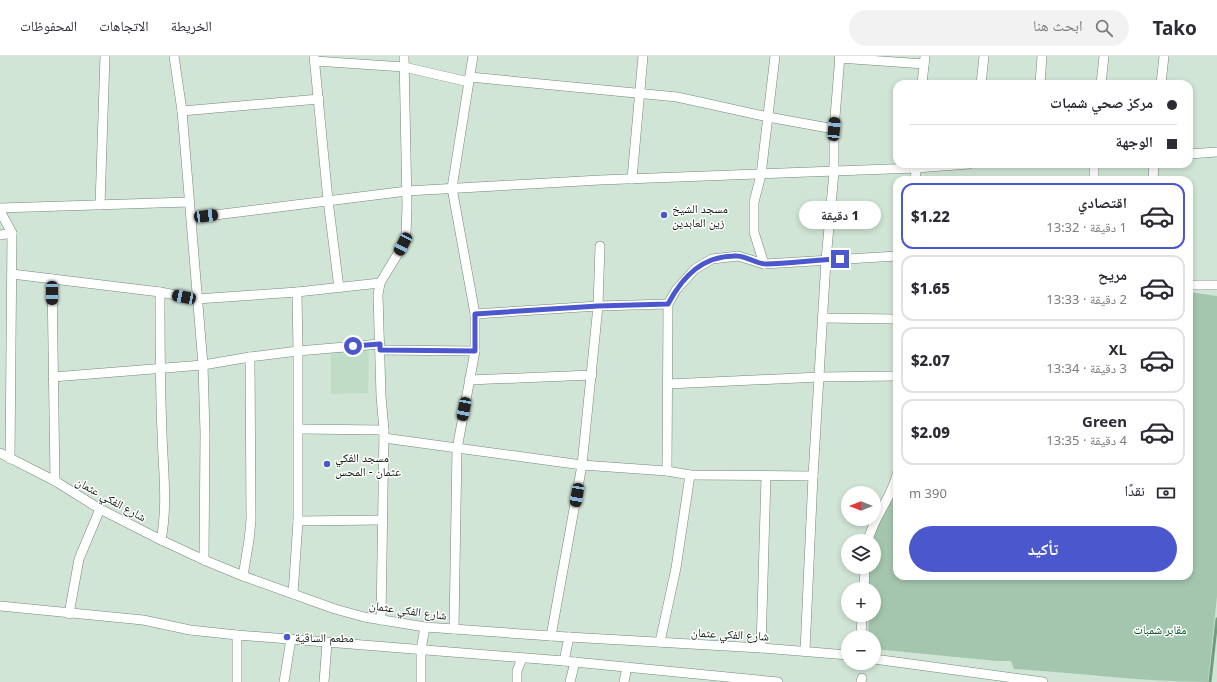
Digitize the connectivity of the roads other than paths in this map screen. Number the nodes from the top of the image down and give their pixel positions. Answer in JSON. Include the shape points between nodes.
{"nodes":[{"id":1,"x":105,"y":56,"type":"edge"},
{"id":2,"x":174,"y":56,"type":"edge"},
{"id":3,"x":404,"y":56,"type":"edge"},
{"id":4,"x":473,"y":56,"type":"edge"},
{"id":5,"x":643,"y":56,"type":"edge"},
{"id":6,"x":775,"y":56,"type":"edge"},
{"id":7,"x":984,"y":56,"type":"edge"},
{"id":8,"x":1042,"y":56,"type":"edge"},
{"id":9,"x":1104,"y":56,"type":"edge"},
{"id":10,"x":1164,"y":56,"type":"edge"},
{"id":11,"x":840,"y":57,"type":"edge"},
{"id":12,"x":315,"y":58,"type":"edge"},
{"id":13,"x":924,"y":60,"type":"edge"},
{"id":14,"x":404,"y":67,"type":"junction"},
{"id":15,"x":470,"y":80,"type":"junction"},
{"id":16,"x":922,"y":80,"type":"edge"},
{"id":17,"x":981,"y":80,"type":"edge"},
{"id":18,"x":1040,"y":80,"type":"edge"},
{"id":19,"x":1101,"y":80,"type":"edge"},
{"id":20,"x":1161,"y":80,"type":"edge"},
{"id":21,"x":639,"y":93,"type":"junction"},
{"id":22,"x":319,"y":99,"type":"junction"},
{"id":23,"x":182,"y":111,"type":"junction"},
{"id":24,"x":768,"y":117,"type":"junction"},
{"id":25,"x":834,"y":129,"type":"junction"},
{"id":26,"x":1217,"y":152,"type":"edge"},
{"id":27,"x":1193,"y":154,"type":"edge"},
{"id":28,"x":893,"y":168,"type":"edge"},
{"id":29,"x":834,"y":172,"type":"junction"},
{"id":30,"x":761,"y":175,"type":"junction"},
{"id":31,"x":632,"y":180,"type":"junction"},
{"id":32,"x":452,"y":188,"type":"junction"},
{"id":33,"x":407,"y":191,"type":"junction"},
{"id":34,"x":328,"y":200,"type":"junction"},
{"id":35,"x":189,"y":202,"type":"junction"},
{"id":36,"x":100,"y":205,"type":"junction"},
{"id":37,"x":0,"y":208,"type":"edge"},
{"id":38,"x":0,"y":211,"type":"edge"},
{"id":39,"x":191,"y":218,"type":"junction"},
{"id":40,"x":12,"y":233,"type":"junction"},
{"id":41,"x":0,"y":235,"type":"edge"},
{"id":42,"x":600,"y":246,"type":"dead end"},
{"id":43,"x":893,"y":256,"type":"edge"},
{"id":44,"x":826,"y":260,"type":"junction"},
{"id":45,"x":764,"y":264,"type":"junction"},
{"id":46,"x":12,"y":274,"type":"junction"},
{"id":47,"x":52,"y":279,"type":"junction"},
{"id":48,"x":380,"y":283,"type":"junction"},
{"id":49,"x":1193,"y":285,"type":"edge"},
{"id":50,"x":1217,"y":285,"type":"edge"},
{"id":51,"x":339,"y":288,"type":"junction"},
{"id":52,"x":160,"y":292,"type":"junction"},
{"id":53,"x":297,"y":292,"type":"junction"},
{"id":54,"x":197,"y":299,"type":"junction"},
{"id":55,"x":668,"y":304,"type":"junction"},
{"id":56,"x":598,"y":306,"type":"junction"},
{"id":57,"x":475,"y":314,"type":"junction"},
{"id":58,"x":822,"y":318,"type":"junction"},
{"id":59,"x":893,"y":319,"type":"edge"},
{"id":60,"x":380,"y":347,"type":"junction"},
{"id":61,"x":298,"y":351,"type":"junction"},
{"id":62,"x":475,"y":351,"type":"junction"},
{"id":63,"x":250,"y":357,"type":"junction"},
{"id":64,"x":203,"y":366,"type":"junction"},
{"id":65,"x":160,"y":368,"type":"junction"},
{"id":66,"x":592,"y":375,"type":"junction"},
{"id":67,"x":893,"y":376,"type":"edge"},
{"id":68,"x":819,"y":377,"type":"junction"},
{"id":69,"x":53,"y":378,"type":"junction"},
{"id":70,"x":469,"y":380,"type":"junction"},
{"id":71,"x":668,"y":384,"type":"junction"},
{"id":72,"x":299,"y":429,"type":"junction"},
{"id":73,"x":384,"y":434,"type":"junction"},
{"id":74,"x":457,"y":449,"type":"junction"},
{"id":75,"x":0,"y":453,"type":"edge"},
{"id":76,"x":10,"y":459,"type":"junction"},
{"id":77,"x":582,"y":465,"type":"junction"},
{"id":78,"x":667,"y":471,"type":"junction"},
{"id":79,"x":690,"y":475,"type":"junction"},
{"id":80,"x":813,"y":476,"type":"junction"},
{"id":81,"x":766,"y":477,"type":"junction"},
{"id":82,"x":54,"y":481,"type":"junction"},
{"id":83,"x":893,"y":485,"type":"edge"},
{"id":84,"x":100,"y":508,"type":"junction"},
{"id":85,"x":383,"y":520,"type":"junction"},
{"id":86,"x":298,"y":521,"type":"junction"},
{"id":87,"x":870,"y":534,"type":"edge"},
{"id":88,"x":161,"y":540,"type":"junction"},
{"id":89,"x":204,"y":560,"type":"junction"},
{"id":90,"x":243,"y":576,"type":"junction"},
{"id":91,"x":293,"y":594,"type":"junction"},
{"id":92,"x":0,"y":606,"type":"edge"},
{"id":93,"x":69,"y":614,"type":"junction"},
{"id":94,"x":381,"y":620,"type":"junction"},
{"id":95,"x":425,"y":626,"type":"junction"},
{"id":96,"x":454,"y":628,"type":"junction"},
{"id":97,"x":237,"y":635,"type":"junction"},
{"id":98,"x":551,"y":636,"type":"junction"},
{"id":99,"x":569,"y":637,"type":"junction"},
{"id":100,"x":292,"y":639,"type":"junction"},
{"id":101,"x":660,"y":642,"type":"junction"},
{"id":102,"x":327,"y":643,"type":"junction"},
{"id":103,"x":761,"y":648,"type":"junction"},
{"id":104,"x":421,"y":650,"type":"junction"},
{"id":105,"x":805,"y":651,"type":"junction"},
{"id":106,"x":841,"y":654,"type":"edge"},
{"id":107,"x":522,"y":658,"type":"junction"},
{"id":108,"x":881,"y":660,"type":"edge"},
{"id":109,"x":564,"y":661,"type":"junction"},
{"id":110,"x":575,"y":662,"type":"junction"},
{"id":111,"x":627,"y":667,"type":"junction"},
{"id":112,"x":701,"y":678,"type":"edge"},
{"id":113,"x":1006,"y":680,"type":"edge"},
{"id":114,"x":237,"y":682,"type":"edge"},
{"id":115,"x":284,"y":682,"type":"edge"},
{"id":116,"x":324,"y":682,"type":"edge"},
{"id":117,"x":421,"y":682,"type":"edge"},
{"id":118,"x":516,"y":682,"type":"edge"},
{"id":119,"x":570,"y":682,"type":"edge"},
{"id":120,"x":624,"y":682,"type":"edge"},
{"id":121,"x":778,"y":682,"type":"edge"},
{"id":122,"x":1042,"y":682,"type":"edge"}],
"edges":[{"from":1,"to":36,"type":"street"},
{"from":2,"to":23,"type":"street"},
{"from":3,"to":14,"type":"street"},
{"from":4,"to":15,"type":"street"},
{"from":5,"to":21,"type":"street"},
{"from":6,"to":24,"type":"street"},
{"from":7,"to":17,"type":"street"},
{"from":8,"to":18,"type":"street"},
{"from":9,"to":19,"type":"street"},
{"from":10,"to":20,"type":"street"},
{"from":11,"to":13,"type":"street"},
{"from":11,"to":25,"type":"street"},
{"from":12,"to":14,"type":"street"},
{"from":12,"to":22,"type":"street"},
{"from":13,"to":16,"type":"street"},
{"from":14,"to":15,"type":"street"},
{"from":14,"to":33,"type":"street"},
{"from":15,"to":21,"type":"street"},
{"from":15,"to":32,"type":"street"},
{"from":21,"to":24,"type":"street","via":[[677,97]]},
{"from":21,"to":31,"type":"street"},
{"from":22,"to":23,"type":"street"},
{"from":22,"to":34,"type":"street"},
{"from":23,"to":35,"type":"street"},
{"from":24,"to":25,"type":"street"},
{"from":24,"to":30,"type":"street"},
{"from":25,"to":29,"type":"street"},
{"from":26,"to":27,"type":"street"},
{"from":28,"to":29,"type":"street"},
{"from":29,"to":30,"type":"street"},
{"from":29,"to":44,"type":"street"},
{"from":30,"to":31,"type":"street"},
{"from":30,"to":45,"type":"street","via":[[754,202],[754,232]]},
{"from":31,"to":32,"type":"street"},
{"from":32,"to":33,"type":"street"},
{"from":32,"to":57,"type":"street"},
{"from":33,"to":34,"type":"street"},
{"from":33,"to":48,"type":"street","via":[[406,234],[403,244]]},
{"from":34,"to":39,"type":"street"},
{"from":34,"to":51,"type":"street"},
{"from":35,"to":36,"type":"street"},
{"from":35,"to":39,"type":"street"},
{"from":36,"to":37,"type":"street"},
{"from":38,"to":40,"type":"street"},
{"from":39,"to":54,"type":"street"},
{"from":40,"to":41,"type":"street"},
{"from":40,"to":46,"type":"street"},
{"from":42,"to":56,"type":"street"},
{"from":43,"to":44,"type":"street"},
{"from":44,"to":45,"type":"street"},
{"from":44,"to":58,"type":"street"},
{"from":45,"to":55,"type":"street","via":[[738,256],[712,259],[695,269],[676,290]]},
{"from":46,"to":47,"type":"street"},
{"from":46,"to":76,"type":"street"},
{"from":47,"to":52,"type":"street"},
{"from":47,"to":69,"type":"street"},
{"from":48,"to":51,"type":"street"},
{"from":48,"to":60,"type":"street"},
{"from":49,"to":50,"type":"street"},
{"from":51,"to":53,"type":"street"},
{"from":52,"to":54,"type":"street"},
{"from":52,"to":65,"type":"street"},
{"from":53,"to":54,"type":"street"},
{"from":53,"to":61,"type":"street"},
{"from":54,"to":64,"type":"street"},
{"from":55,"to":56,"type":"street"},
{"from":55,"to":71,"type":"street"},
{"from":56,"to":57,"type":"street"},
{"from":56,"to":66,"type":"street"},
{"from":57,"to":62,"type":"street"},
{"from":58,"to":59,"type":"street"},
{"from":58,"to":68,"type":"street"},
{"from":60,"to":61,"type":"street"},
{"from":60,"to":62,"type":"street"},
{"from":60,"to":73,"type":"street"},
{"from":61,"to":63,"type":"street"},
{"from":61,"to":72,"type":"street"},
{"from":62,"to":70,"type":"street"},
{"from":63,"to":64,"type":"street"},
{"from":63,"to":90,"type":"street","via":[[251,520]]},
{"from":64,"to":65,"type":"street"},
{"from":64,"to":89,"type":"street"},
{"from":65,"to":69,"type":"street"},
{"from":65,"to":88,"type":"street","via":[[165,478],[164,526]]},
{"from":66,"to":70,"type":"street"},
{"from":66,"to":77,"type":"street"},
{"from":67,"to":68,"type":"street"},
{"from":68,"to":71,"type":"street"},
{"from":68,"to":80,"type":"street"},
{"from":69,"to":82,"type":"street"},
{"from":70,"to":74,"type":"street"},
{"from":71,"to":78,"type":"street"},
{"from":72,"to":73,"type":"street"},
{"from":72,"to":86,"type":"street"},
{"from":73,"to":74,"type":"street"},
{"from":73,"to":85,"type":"street"},
{"from":74,"to":77,"type":"street"},
{"from":74,"to":96,"type":"street"},
{"from":75,"to":76,"type":"street","name":"شارع الفكي عثمان"},
{"from":76,"to":82,"type":"street","name":"شارع الفكي عثمان"},
{"from":77,"to":78,"type":"street"},
{"from":77,"to":98,"type":"street"},
{"from":78,"to":79,"type":"street"},
{"from":79,"to":81,"type":"street"},
{"from":79,"to":101,"type":"street","via":[[676,568]]},
{"from":80,"to":81,"type":"street"},
{"from":80,"to":105,"type":"street"},
{"from":81,"to":103,"type":"street"},
{"from":82,"to":84,"type":"street","name":"شارع الفكي عثمان"},
{"from":83,"to":87,"type":"street"},
{"from":84,"to":88,"type":"street","name":"شارع الفكي عثمان"},
{"from":84,"to":93,"type":"street","via":[[79,559]]},
{"from":85,"to":86,"type":"street"},
{"from":85,"to":94,"type":"street"},
{"from":86,"to":91,"type":"street"},
{"from":88,"to":89,"type":"street","name":"شارع الفكي عثمان"},
{"from":89,"to":90,"type":"street","name":"شارع الفكي عثمان"},
{"from":90,"to":91,"type":"street","name":"شارع الفكي عثمان"},
{"from":91,"to":94,"type":"street","name":"شارع الفكي عثمان","via":[[336,609]]},
{"from":92,"to":93,"type":"street"},
{"from":93,"to":97,"type":"street","via":[[143,620],[190,630]]},
{"from":94,"to":95,"type":"street","name":"شارع الفكي عثمان"},
{"from":95,"to":96,"type":"street","name":"شارع الفكي عثمان"},
{"from":95,"to":104,"type":"street"},
{"from":96,"to":98,"type":"street","name":"شارع الفكي عثمان"},
{"from":97,"to":100,"type":"street"},
{"from":97,"to":114,"type":"street"},
{"from":98,"to":99,"type":"street","name":"شارع الفكي عثمان"},
{"from":99,"to":101,"type":"street","name":"شارع الفكي عثمان"},
{"from":99,"to":109,"type":"street"},
{"from":100,"to":102,"type":"street"},
{"from":100,"to":115,"type":"street"},
{"from":101,"to":103,"type":"street","name":"شارع الفكي عثمان"},
{"from":102,"to":104,"type":"street"},
{"from":102,"to":116,"type":"street"},
{"from":103,"to":105,"type":"street","name":"شارع الفكي عثمان"},
{"from":104,"to":107,"type":"street"},
{"from":104,"to":117,"type":"street"},
{"from":105,"to":106,"type":"street","name":"شارع الفكي عثمان"},
{"from":107,"to":109,"type":"street"},
{"from":107,"to":118,"type":"street"},
{"from":108,"to":113,"type":"street"},
{"from":109,"to":110,"type":"street"},
{"from":110,"to":111,"type":"street"},
{"from":110,"to":119,"type":"street"},
{"from":111,"to":112,"type":"street"},
{"from":111,"to":120,"type":"street"},
{"from":112,"to":121,"type":"street"},
{"from":113,"to":122,"type":"street"}]}
